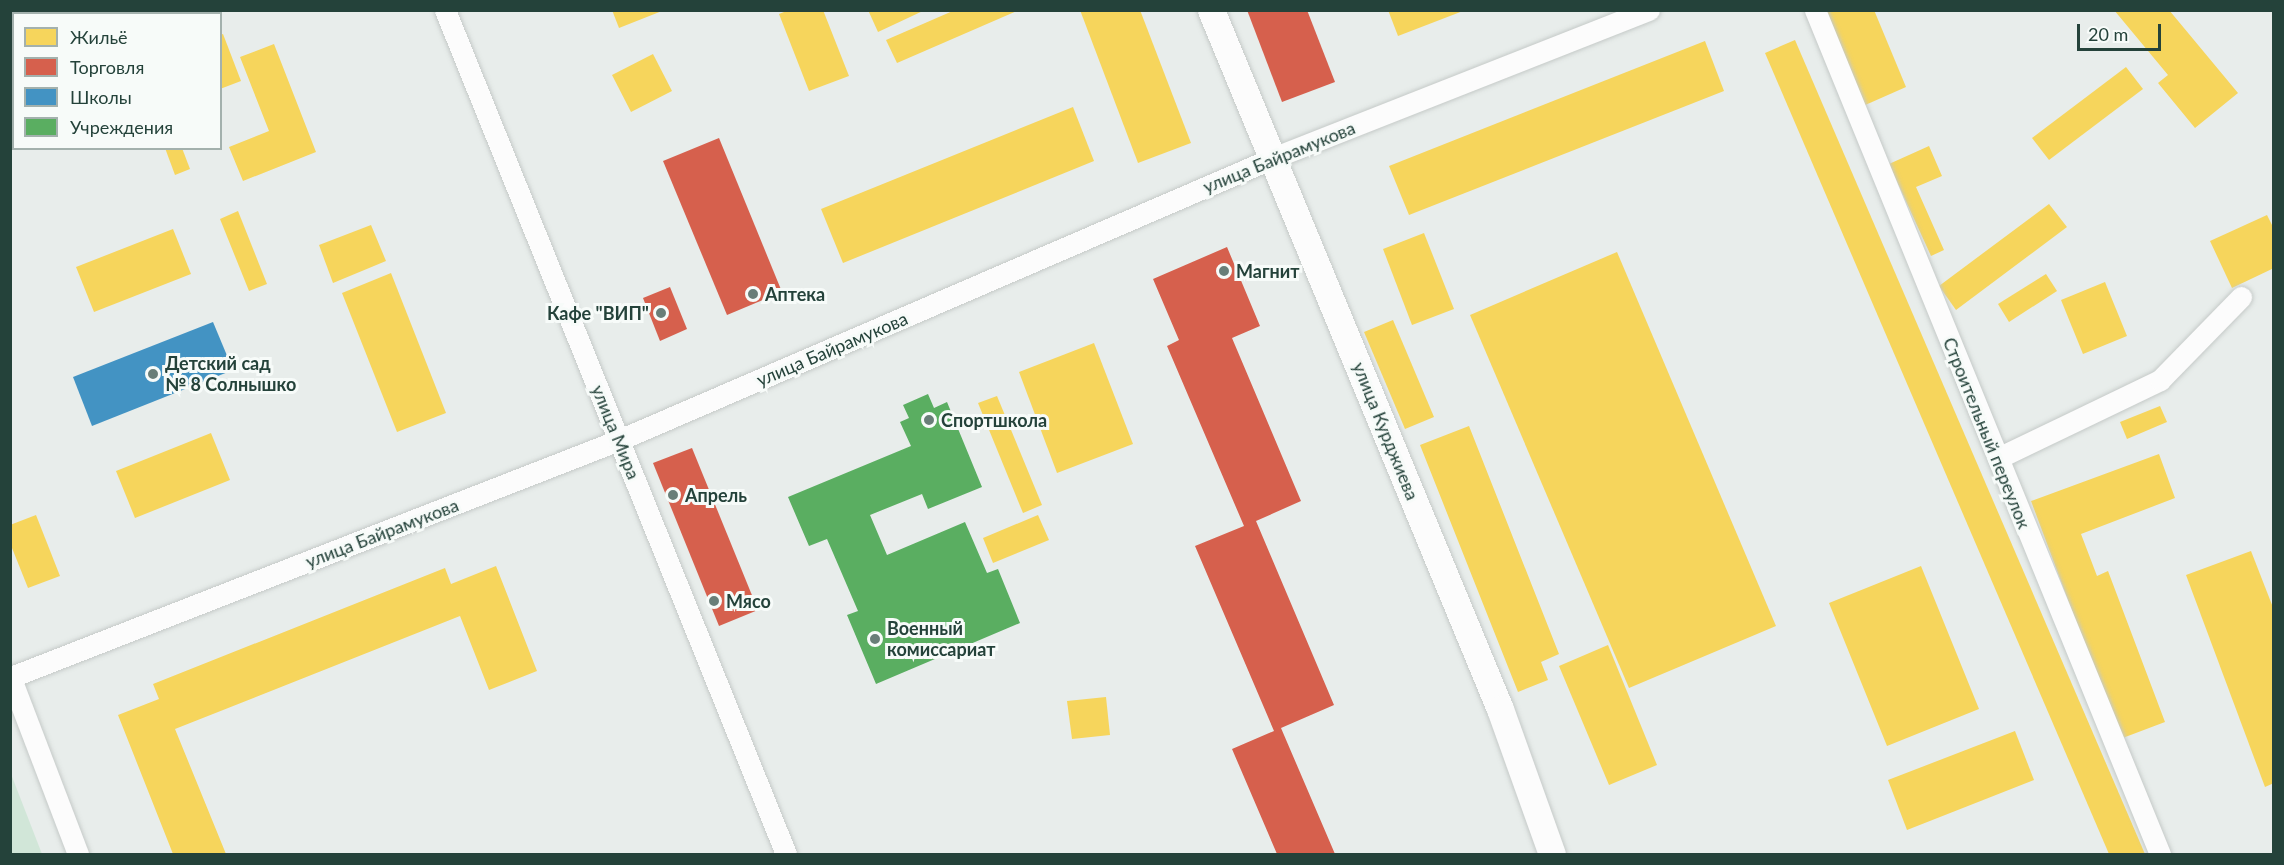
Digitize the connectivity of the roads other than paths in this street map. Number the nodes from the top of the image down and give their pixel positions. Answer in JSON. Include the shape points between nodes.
{"nodes":[{"id":1,"x":445,"y":10,"type":"edge"},
{"id":2,"x":1211,"y":10,"type":"edge"},
{"id":3,"x":1649,"y":10,"type":"edge"},
{"id":4,"x":1815,"y":10,"type":"edge"},
{"id":5,"x":1273,"y":158,"type":"junction"},
{"id":6,"x":2241,"y":297,"type":"dead end"},
{"id":7,"x":620,"y":440,"type":"junction"},
{"id":8,"x":1998,"y":458,"type":"junction"},
{"id":9,"x":11,"y":676,"type":"edge"},
{"id":10,"x":78,"y":855,"type":"edge"},
{"id":11,"x":786,"y":855,"type":"edge"},
{"id":12,"x":1552,"y":855,"type":"edge"},
{"id":13,"x":2160,"y":855,"type":"edge"}],
"edges":[{"from":1,"to":7,"type":"street","name":"улица Мира"},
{"from":2,"to":5,"type":"street","name":"улица Курджиева"},
{"from":3,"to":5,"type":"street","name":"улица Байрамукова"},
{"from":4,"to":8,"type":"street","name":"Строительный переулок"},
{"from":5,"to":7,"type":"street","name":"улица Байрамукова"},
{"from":5,"to":12,"type":"street","name":"улица Курджиева","via":[[1500,709]]},
{"from":6,"to":8,"type":"street","via":[[2160,380]]},
{"from":7,"to":9,"type":"street","name":"улица Байрамукова"},
{"from":7,"to":11,"type":"street","name":"улица Мира"},
{"from":8,"to":13,"type":"street","name":"Строительный переулок"},
{"from":9,"to":10,"type":"street"}]}
